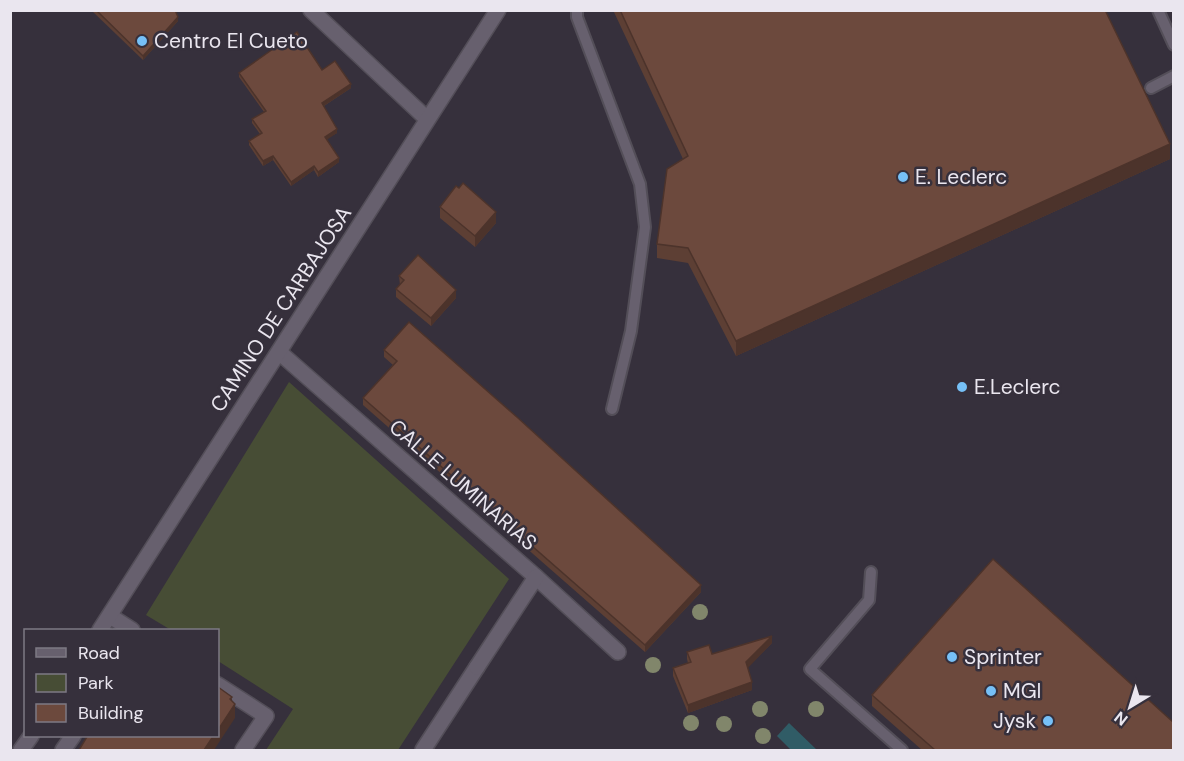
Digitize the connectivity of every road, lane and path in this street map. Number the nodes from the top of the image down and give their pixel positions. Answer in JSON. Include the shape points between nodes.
{"nodes":[{"id":1,"x":311,"y":10,"type":"edge"},
{"id":2,"x":498,"y":10,"type":"edge"},
{"id":3,"x":577,"y":10,"type":"edge"},
{"id":4,"x":1158,"y":10,"type":"edge"},
{"id":5,"x":1173,"y":45,"type":"edge"},
{"id":6,"x":1173,"y":76,"type":"edge"},
{"id":7,"x":1151,"y":88,"type":"dead end"},
{"id":8,"x":427,"y":119,"type":"junction"},
{"id":9,"x":279,"y":352,"type":"junction"},
{"id":10,"x":612,"y":409,"type":"dead end"},
{"id":11,"x":871,"y":572,"type":"dead end"},
{"id":12,"x":536,"y":577,"type":"junction"},
{"id":13,"x":110,"y":616,"type":"junction"},
{"id":14,"x":101,"y":629,"type":"edge"},
{"id":15,"x":130,"y":629,"type":"edge"},
{"id":16,"x":618,"y":652,"type":"dead end"},
{"id":17,"x":219,"y":686,"type":"edge"},
{"id":18,"x":30,"y":737,"type":"edge"},
{"id":19,"x":72,"y":737,"type":"edge"},
{"id":20,"x":21,"y":750,"type":"edge"},
{"id":21,"x":63,"y":750,"type":"edge"},
{"id":22,"x":243,"y":750,"type":"edge"},
{"id":23,"x":423,"y":750,"type":"edge"},
{"id":24,"x":902,"y":750,"type":"edge"}],
"edges":[{"from":1,"to":8,"type":"street"},
{"from":2,"to":8,"type":"street","name":"CAMINO DE CARBAJOSA"},
{"from":3,"to":10,"type":"lane","via":[[640,184],[645,227],[631,331]]},
{"from":4,"to":5,"type":"lane"},
{"from":6,"to":7,"type":"lane"},
{"from":8,"to":9,"type":"street","name":"CAMINO DE CARBAJOSA"},
{"from":9,"to":12,"type":"street","name":"CALLE LUMINARIAS"},
{"from":9,"to":13,"type":"street","name":"CAMINO DE CARBAJOSA"},
{"from":11,"to":24,"type":"lane","via":[[869,600],[810,669]]},
{"from":12,"to":16,"type":"street","name":"CALLE LUMINARIAS"},
{"from":12,"to":23,"type":"street"},
{"from":13,"to":14,"type":"street","name":"CAMINO DE CARBAJOSA"},
{"from":13,"to":15,"type":"street"},
{"from":17,"to":22,"type":"street","via":[[266,716]]},
{"from":18,"to":20,"type":"street"},
{"from":19,"to":21,"type":"street"}]}
